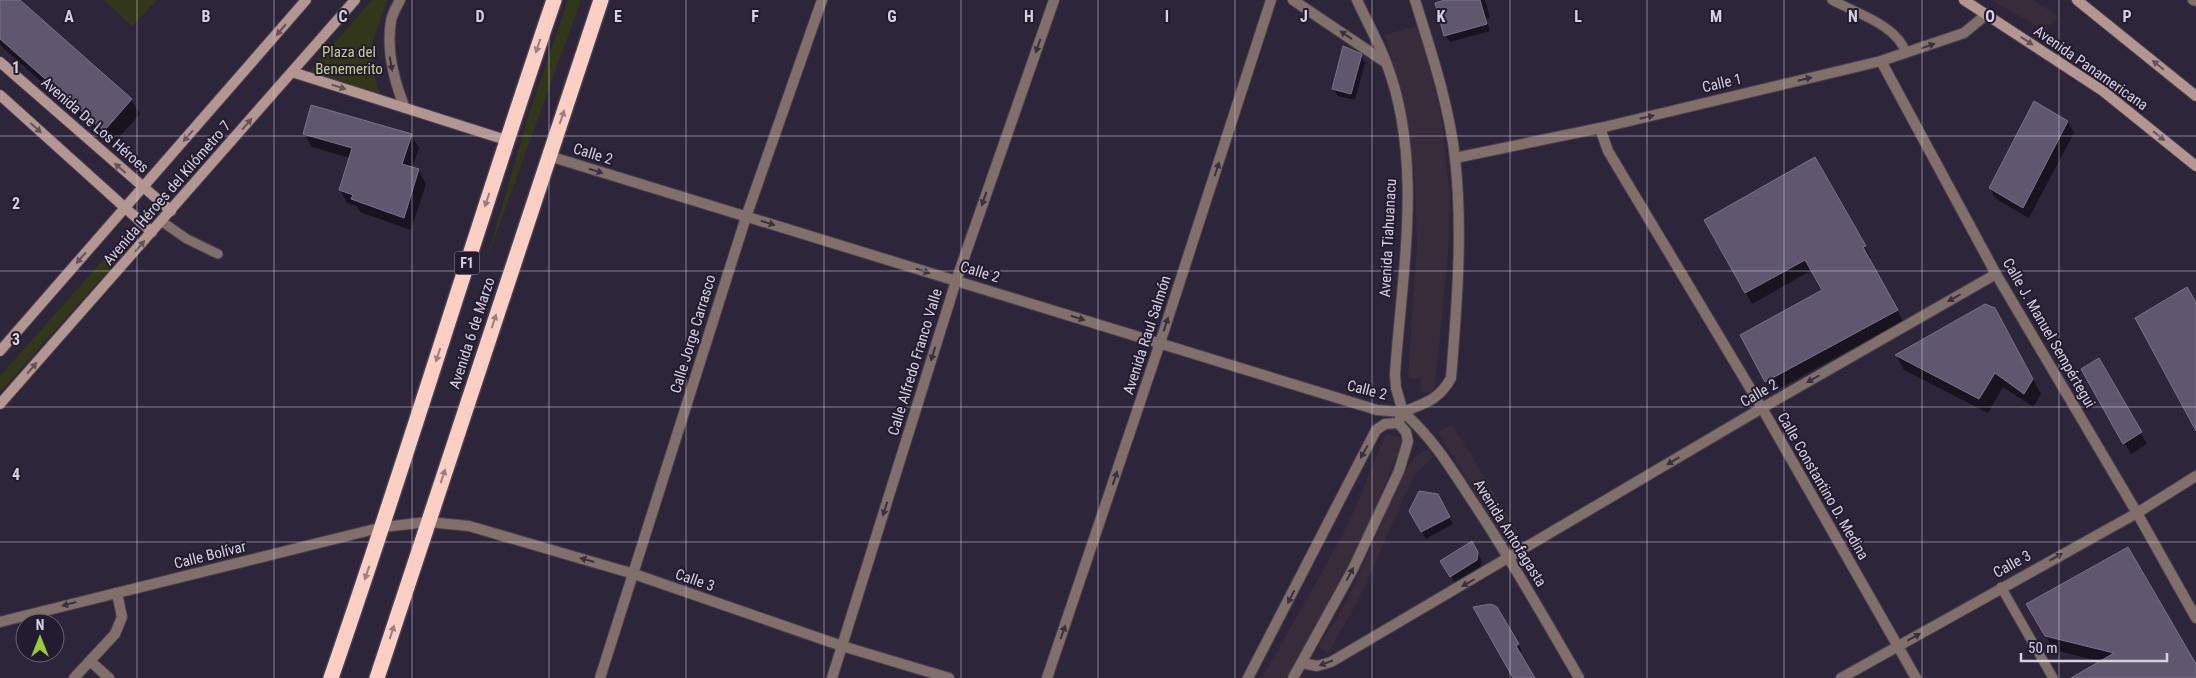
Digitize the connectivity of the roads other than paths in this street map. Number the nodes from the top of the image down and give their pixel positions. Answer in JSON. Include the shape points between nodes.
{"nodes":[{"id":1,"x":306,"y":0,"type":"edge"},
{"id":2,"x":355,"y":0,"type":"edge"},
{"id":3,"x":400,"y":0,"type":"edge"},
{"id":4,"x":554,"y":0,"type":"edge"},
{"id":5,"x":602,"y":0,"type":"edge"},
{"id":6,"x":822,"y":0,"type":"edge"},
{"id":7,"x":1054,"y":0,"type":"edge"},
{"id":8,"x":1271,"y":0,"type":"edge"},
{"id":9,"x":1293,"y":0,"type":"edge"},
{"id":10,"x":1357,"y":0,"type":"edge"},
{"id":11,"x":1415,"y":0,"type":"edge"},
{"id":12,"x":1832,"y":0,"type":"edge"},
{"id":13,"x":1964,"y":0,"type":"edge"},
{"id":14,"x":2077,"y":0,"type":"edge"},
{"id":15,"x":1987,"y":14,"type":"junction"},
{"id":16,"x":1906,"y":53,"type":"junction"},
{"id":17,"x":1882,"y":61,"type":"junction"},
{"id":18,"x":0,"y":62,"type":"edge"},
{"id":19,"x":1386,"y":62,"type":"junction"},
{"id":20,"x":292,"y":72,"type":"junction"},
{"id":21,"x":0,"y":95,"type":"edge"},
{"id":22,"x":2196,"y":96,"type":"edge"},
{"id":23,"x":405,"y":108,"type":"junction"},
{"id":24,"x":1600,"y":128,"type":"junction"},
{"id":25,"x":506,"y":140,"type":"junction"},
{"id":26,"x":549,"y":156,"type":"junction"},
{"id":27,"x":1455,"y":158,"type":"junction"},
{"id":28,"x":2196,"y":166,"type":"edge"},
{"id":29,"x":143,"y":188,"type":"junction"},
{"id":30,"x":126,"y":208,"type":"junction"},
{"id":31,"x":171,"y":211,"type":"junction"},
{"id":32,"x":746,"y":217,"type":"junction"},
{"id":33,"x":162,"y":221,"type":"junction"},
{"id":34,"x":152,"y":232,"type":"junction"},
{"id":35,"x":218,"y":254,"type":"dead end"},
{"id":36,"x":1996,"y":274,"type":"junction"},
{"id":37,"x":956,"y":281,"type":"junction"},
{"id":38,"x":1160,"y":343,"type":"junction"},
{"id":39,"x":0,"y":351,"type":"edge"},
{"id":40,"x":0,"y":404,"type":"edge"},
{"id":41,"x":1762,"y":408,"type":"junction"},
{"id":42,"x":1404,"y":412,"type":"junction"},
{"id":43,"x":1398,"y":423,"type":"junction"},
{"id":44,"x":2196,"y":476,"type":"edge"},
{"id":45,"x":2137,"y":513,"type":"junction"},
{"id":46,"x":428,"y":522,"type":"junction"},
{"id":47,"x":383,"y":527,"type":"junction"},
{"id":48,"x":1510,"y":558,"type":"junction"},
{"id":49,"x":634,"y":574,"type":"junction"},
{"id":50,"x":2001,"y":587,"type":"junction"},
{"id":51,"x":117,"y":593,"type":"junction"},
{"id":52,"x":2196,"y":618,"type":"edge"},
{"id":53,"x":0,"y":622,"type":"edge"},
{"id":54,"x":842,"y":646,"type":"junction"},
{"id":55,"x":1898,"y":646,"type":"junction"},
{"id":56,"x":90,"y":661,"type":"junction"},
{"id":57,"x":1302,"y":663,"type":"junction"},
{"id":58,"x":74,"y":678,"type":"edge"},
{"id":59,"x":109,"y":678,"type":"edge"},
{"id":60,"x":331,"y":678,"type":"edge"},
{"id":61,"x":377,"y":678,"type":"edge"},
{"id":62,"x":600,"y":678,"type":"edge"},
{"id":63,"x":832,"y":678,"type":"edge"},
{"id":64,"x":949,"y":678,"type":"edge"},
{"id":65,"x":1047,"y":678,"type":"edge"},
{"id":66,"x":1248,"y":678,"type":"edge"},
{"id":67,"x":1293,"y":678,"type":"edge"},
{"id":68,"x":1579,"y":678,"type":"edge"},
{"id":69,"x":1841,"y":678,"type":"edge"},
{"id":70,"x":1916,"y":678,"type":"edge"},
{"id":71,"x":2053,"y":678,"type":"edge"}],
"edges":[{"from":1,"to":29,"type":"main road","name":"Avenida Héroes del Kilómetro 7","one_way":true},
{"from":2,"to":20,"type":"main road","name":"Avenida Héroes del Kilómetro 7"},
{"from":3,"to":23,"type":"street","one_way":true,"via":[[391,20],[390,58],[396,88]]},
{"from":4,"to":25,"type":"highway","name":"Avenida 6 de Marzo","number":"F1","one_way":true},
{"from":26,"to":5,"type":"highway","name":"Avenida 6 de Marzo","one_way":true},
{"from":6,"to":32,"type":"street","name":"Calle Jorge Carrasco"},
{"from":7,"to":37,"type":"street","name":"Calle Alfredo Franco Valle","one_way":true},
{"from":38,"to":8,"type":"street","name":"Avenida Raul Salmón","one_way":true},
{"from":19,"to":9,"type":"street","one_way":true},
{"from":10,"to":19,"type":"street","name":"Avenida Tiahuanacu"},
{"from":11,"to":27,"type":"street","via":[[1442,96]]},
{"from":12,"to":16,"type":"lane","via":[[1883,27],[1898,39]]},
{"from":13,"to":15,"type":"main road","name":"Avenida Panamericana"},
{"from":22,"to":14,"type":"main road","one_way":true},
{"from":16,"to":15,"type":"street","name":"Calle 1","one_way":true,"via":[[1964,33]]},
{"from":15,"to":28,"type":"main road","name":"Avenida Panamericana","one_way":true,"via":[[2103,91]]},
{"from":16,"to":17,"type":"street","name":"Calle 1"},
{"from":24,"to":17,"type":"street","name":"Calle 1","one_way":true},
{"from":17,"to":36,"type":"street","name":"Calle J. Manuel Sempértegui"},
{"from":29,"to":18,"type":"main road","name":"Avenida De Los Héroes","one_way":true},
{"from":19,"to":42,"type":"street","name":"Avenida Tiahuanacu","via":[[1399,110],[1408,187],[1395,374]]},
{"from":20,"to":23,"type":"main road","one_way":true},
{"from":31,"to":20,"type":"main road","name":"Avenida Héroes del Kilómetro 7","one_way":true},
{"from":21,"to":30,"type":"main road","one_way":true},
{"from":23,"to":25,"type":"main road"},
{"from":24,"to":27,"type":"street","name":"Calle 1"},
{"from":24,"to":41,"type":"street","name":"Calle Constantino D. Medina","via":[[1608,151]]},
{"from":25,"to":47,"type":"highway","name":"Avenida 6 de Marzo","number":"F1","one_way":true},
{"from":26,"to":32,"type":"street","name":"Calle 2","one_way":true},
{"from":46,"to":26,"type":"highway","name":"Avenida 6 de Marzo","one_way":true},
{"from":27,"to":42,"type":"street","via":[[1458,250],[1451,378],[1436,398]]},
{"from":29,"to":30,"type":"main road","name":"Avenida Héroes del Kilómetro 7"},
{"from":29,"to":31,"type":"main road","name":"Avenida De Los Héroes"},
{"from":30,"to":34,"type":"main road"},
{"from":30,"to":39,"type":"main road","name":"Avenida Héroes del Kilómetro 7","one_way":true},
{"from":31,"to":33,"type":"main road","name":"Avenida Héroes del Kilómetro 7"},
{"from":32,"to":37,"type":"street","name":"Calle 2","one_way":true},
{"from":32,"to":49,"type":"street","name":"Calle Jorge Carrasco"},
{"from":33,"to":34,"type":"main road","name":"Avenida Héroes del Kilómetro 7"},
{"from":33,"to":35,"type":"lane","via":[[187,239]]},
{"from":40,"to":34,"type":"main road","name":"Avenida Héroes del Kilómetro 7","one_way":true},
{"from":36,"to":41,"type":"street","name":"Calle 2","one_way":true},
{"from":36,"to":45,"type":"street","name":"Calle J. Manuel Sempértegui"},
{"from":37,"to":38,"type":"street","name":"Calle 2","one_way":true},
{"from":37,"to":54,"type":"street","name":"Calle Alfredo Franco Valle","one_way":true},
{"from":38,"to":42,"type":"street","name":"Calle 2","via":[[1377,410]]},
{"from":65,"to":38,"type":"street","name":"Avenida Raul Salmón","one_way":true},
{"from":41,"to":48,"type":"street","name":"Calle 2","one_way":true},
{"from":41,"to":55,"type":"street","name":"Calle Constantino D. Medina"},
{"from":42,"to":43,"type":"street"},
{"from":42,"to":48,"type":"street","name":"Avenida Antofagasta","via":[[1437,446]]},
{"from":57,"to":43,"type":"street","one_way":true,"via":[[1377,522],[1399,471],[1408,441],[1406,432]]},
{"from":43,"to":66,"type":"street","one_way":true,"via":[[1385,424],[1376,430]]},
{"from":44,"to":45,"type":"street","name":"Calle 3"},
{"from":50,"to":45,"type":"street","name":"Calle 3","one_way":true},
{"from":45,"to":52,"type":"street","name":"Calle J. Manuel Sempértegui"},
{"from":46,"to":47,"type":"street","name":"Calle Bolívar"},
{"from":49,"to":46,"type":"street","name":"Calle 3","one_way":true,"via":[[469,526]]},
{"from":61,"to":46,"type":"highway","name":"Avenida 6 de Marzo","one_way":true},
{"from":47,"to":51,"type":"street","name":"Calle Bolívar"},
{"from":47,"to":60,"type":"highway","name":"Avenida 6 de Marzo","number":"F1","one_way":true},
{"from":48,"to":57,"type":"street","name":"Calle 2","one_way":true,"via":[[1331,662],[1317,666]]},
{"from":48,"to":68,"type":"street","name":"Avenida Antofagasta"},
{"from":49,"to":54,"type":"street","name":"Calle 3"},
{"from":49,"to":62,"type":"street","name":"Calle Jorge Carrasco"},
{"from":55,"to":50,"type":"street","name":"Calle 3","one_way":true},
{"from":50,"to":71,"type":"lane"},
{"from":51,"to":53,"type":"street","name":"Calle Bolívar","one_way":true},
{"from":51,"to":56,"type":"street","via":[[122,617],[115,634]]},
{"from":54,"to":63,"type":"street","name":"Calle Alfredo Franco Valle"},
{"from":54,"to":64,"type":"street","name":"Calle 3"},
{"from":55,"to":69,"type":"street","name":"Calle 3"},
{"from":55,"to":70,"type":"street","name":"Calle Constantino D. Medina"},
{"from":56,"to":58,"type":"street"},
{"from":56,"to":59,"type":"street"},
{"from":57,"to":67,"type":"street"}]}
